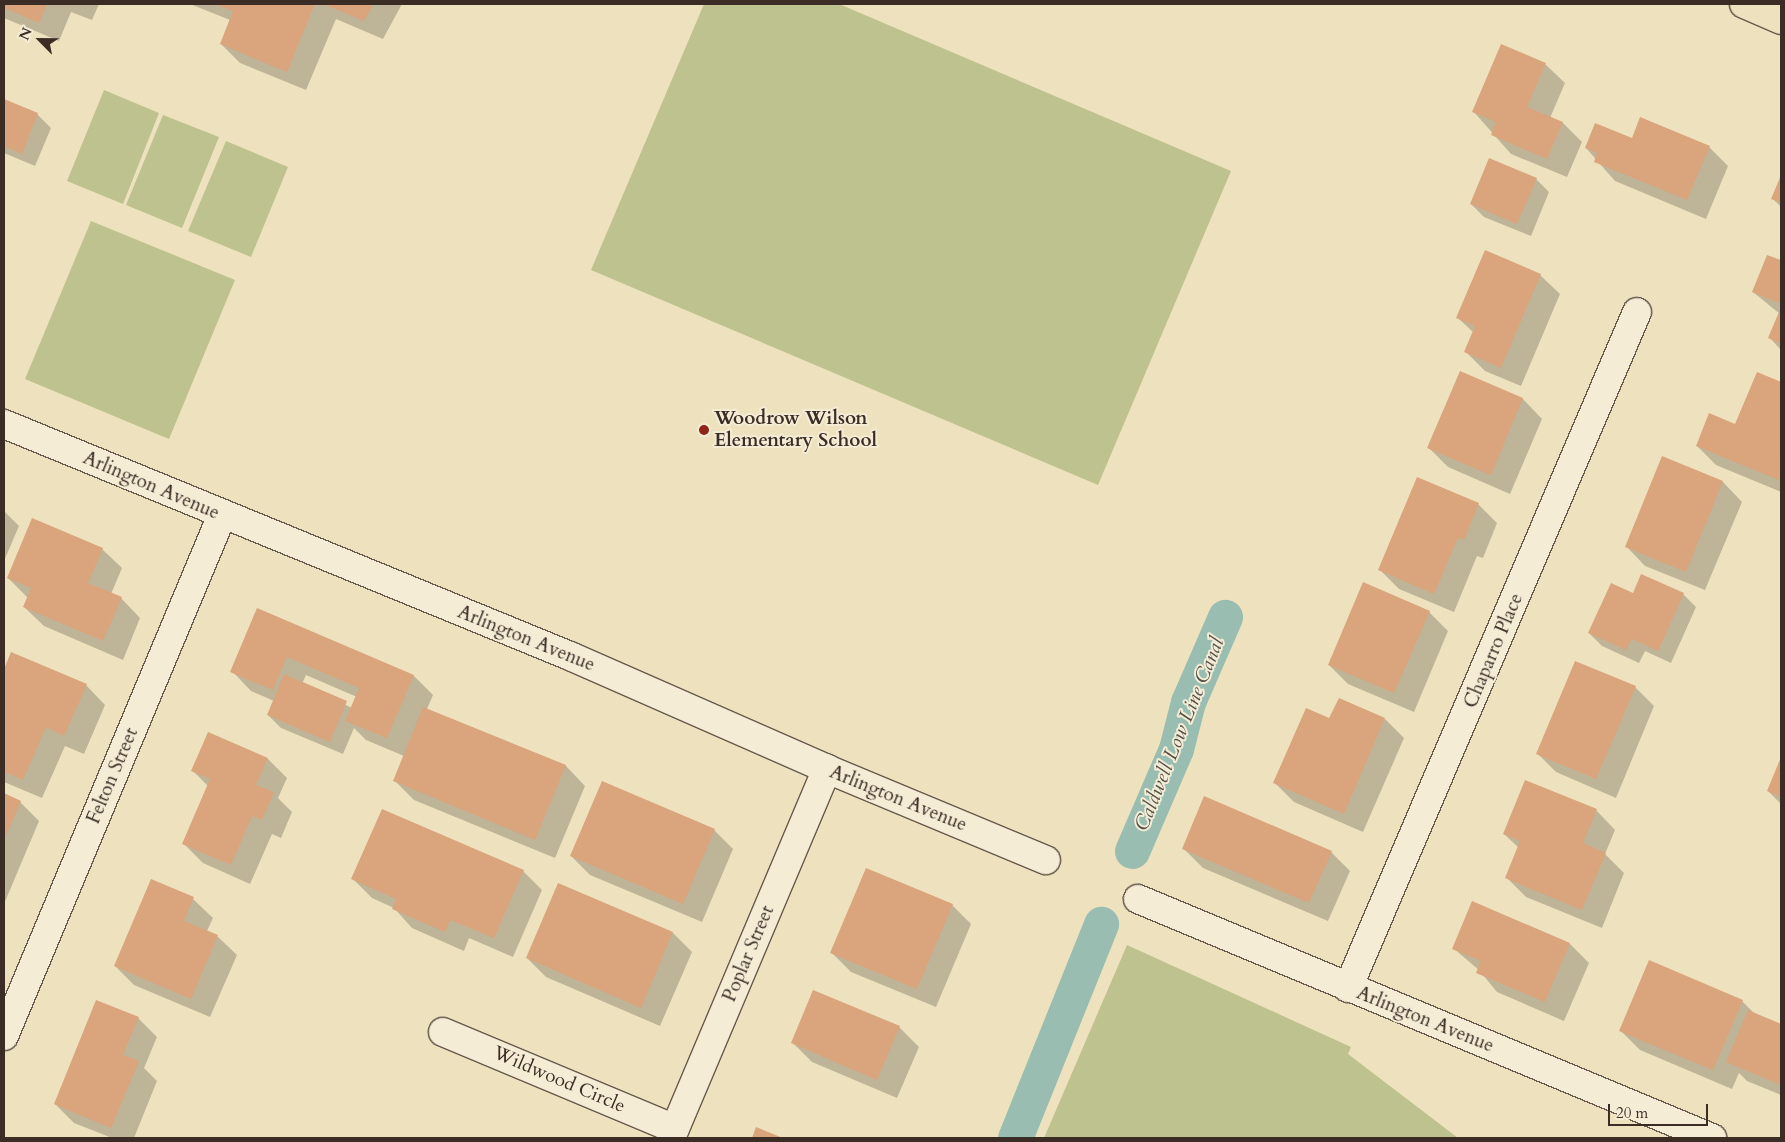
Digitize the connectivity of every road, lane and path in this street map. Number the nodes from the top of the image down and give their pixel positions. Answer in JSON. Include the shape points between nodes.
{"nodes":[{"id":1,"x":1637,"y":312,"type":"dead end"},
{"id":2,"x":4,"y":424,"type":"edge"},
{"id":3,"x":222,"y":516,"type":"junction"},
{"id":4,"x":827,"y":769,"type":"junction"},
{"id":5,"x":1046,"y":860,"type":"dead end"},
{"id":6,"x":1138,"y":899,"type":"dead end"},
{"id":7,"x":1348,"y":988,"type":"junction"},
{"id":8,"x":443,"y":1032,"type":"dead end"},
{"id":9,"x":4,"y":1036,"type":"edge"},
{"id":10,"x":672,"y":1133,"type":"edge"},
{"id":11,"x":1712,"y":1138,"type":"edge"}],
"edges":[{"from":1,"to":7,"type":"street","name":"Chaparro Place"},
{"from":2,"to":3,"type":"street","name":"Arlington Avenue"},
{"from":3,"to":4,"type":"street","name":"Arlington Avenue","via":[[570,656]]},
{"from":3,"to":9,"type":"street","name":"Felton Street"},
{"from":4,"to":5,"type":"street","name":"Arlington Avenue"},
{"from":4,"to":10,"type":"street","name":"Poplar Street"},
{"from":6,"to":7,"type":"street","name":"Arlington Avenue"},
{"from":7,"to":11,"type":"street","name":"Arlington Avenue"},
{"from":8,"to":10,"type":"street","name":"Wildwood Circle"}]}
